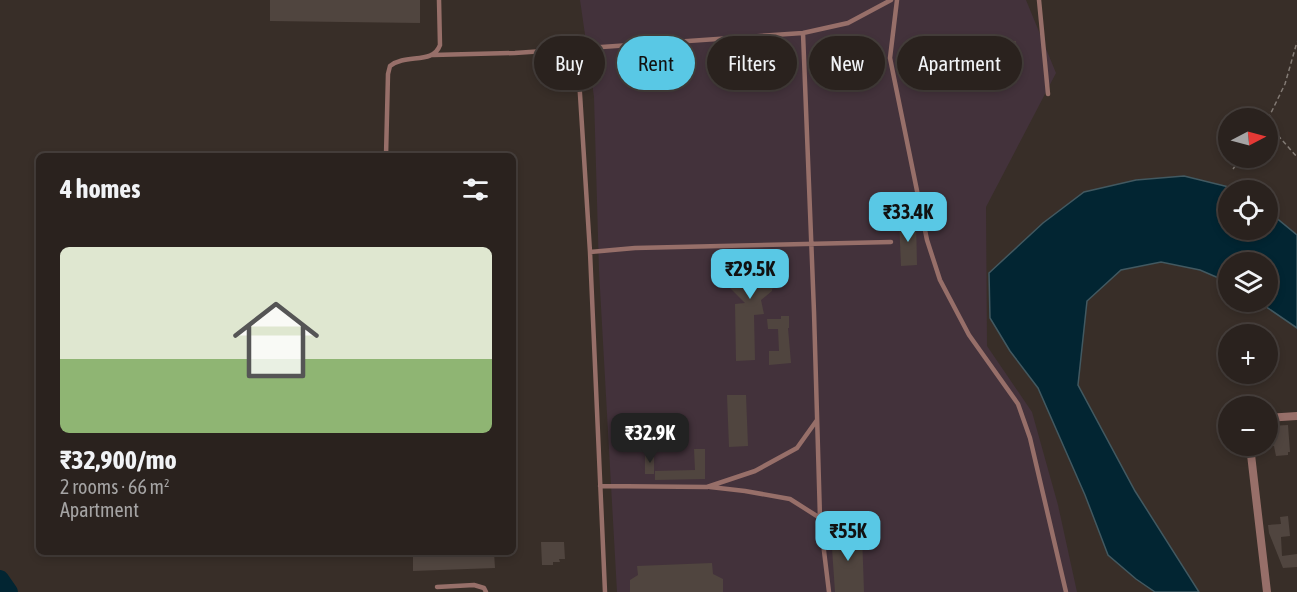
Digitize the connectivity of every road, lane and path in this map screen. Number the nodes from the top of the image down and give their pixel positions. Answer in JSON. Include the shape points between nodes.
{"nodes":[{"id":1,"x":439,"y":0,"type":"edge"},
{"id":2,"x":891,"y":0,"type":"edge"},
{"id":3,"x":897,"y":0,"type":"edge"},
{"id":4,"x":1039,"y":0,"type":"edge"},
{"id":5,"x":802,"y":33,"type":"junction"},
{"id":6,"x":1297,"y":42,"type":"edge"},
{"id":7,"x":605,"y":45,"type":"edge"},
{"id":8,"x":534,"y":51,"type":"edge"},
{"id":9,"x":434,"y":55,"type":"junction"},
{"id":10,"x":580,"y":90,"type":"edge"},
{"id":11,"x":1048,"y":93,"type":"dead end"},
{"id":12,"x":1273,"y":108,"type":"edge"},
{"id":13,"x":1278,"y":135,"type":"edge"},
{"id":14,"x":386,"y":153,"type":"edge"},
{"id":15,"x":1297,"y":157,"type":"edge"},
{"id":16,"x":891,"y":242,"type":"dead end"},
{"id":17,"x":812,"y":243,"type":"junction"},
{"id":18,"x":590,"y":252,"type":"junction"},
{"id":19,"x":1297,"y":416,"type":"edge"},
{"id":20,"x":1278,"y":417,"type":"edge"},
{"id":21,"x":818,"y":420,"type":"junction"},
{"id":22,"x":1251,"y":456,"type":"edge"},
{"id":23,"x":600,"y":486,"type":"junction"},
{"id":24,"x":707,"y":487,"type":"junction"},
{"id":25,"x":820,"y":518,"type":"junction"},
{"id":26,"x":437,"y":587,"type":"dead end"},
{"id":27,"x":486,"y":592,"type":"edge"},
{"id":28,"x":605,"y":592,"type":"edge"},
{"id":29,"x":829,"y":592,"type":"edge"},
{"id":30,"x":1066,"y":592,"type":"edge"},
{"id":31,"x":1267,"y":592,"type":"edge"}],
"edges":[{"from":1,"to":9,"type":"lane","via":[[440,45]]},
{"from":2,"to":5,"type":"lane","via":[[849,23]]},
{"from":3,"to":30,"type":"lane","via":[[890,58],[927,240],[940,280],[969,335],[1018,404],[1030,438]]},
{"from":4,"to":11,"type":"lane"},
{"from":5,"to":7,"type":"lane"},
{"from":5,"to":17,"type":"lane"},
{"from":6,"to":12,"type":"path"},
{"from":8,"to":9,"type":"lane"},
{"from":9,"to":14,"type":"lane","via":[[404,59],[390,66]]},
{"from":10,"to":18,"type":"lane"},
{"from":13,"to":15,"type":"path"},
{"from":16,"to":17,"type":"lane"},
{"from":17,"to":18,"type":"lane"},
{"from":17,"to":21,"type":"lane"},
{"from":18,"to":23,"type":"lane"},
{"from":19,"to":20,"type":"street"},
{"from":21,"to":24,"type":"lane","via":[[797,448],[755,471]]},
{"from":21,"to":25,"type":"lane"},
{"from":22,"to":31,"type":"street"},
{"from":23,"to":24,"type":"lane"},
{"from":23,"to":28,"type":"lane"},
{"from":24,"to":25,"type":"lane","via":[[789,499]]},
{"from":25,"to":29,"type":"lane"},
{"from":26,"to":27,"type":"lane","via":[[474,585]]}]}
